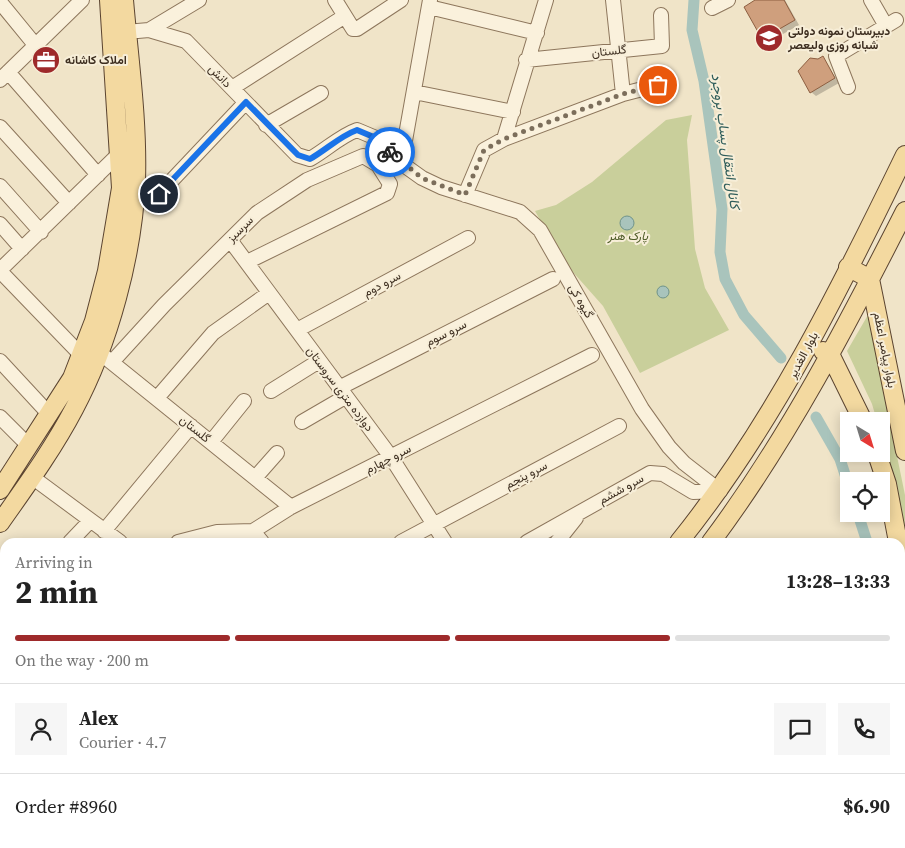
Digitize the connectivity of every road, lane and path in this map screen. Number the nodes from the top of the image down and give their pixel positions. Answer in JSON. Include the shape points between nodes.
{"nodes":[{"id":1,"x":82,"y":0,"type":"edge"},
{"id":2,"x":109,"y":0,"type":"edge"},
{"id":3,"x":124,"y":0,"type":"edge"},
{"id":4,"x":199,"y":0,"type":"edge"},
{"id":5,"x":335,"y":0,"type":"edge"},
{"id":6,"x":401,"y":0,"type":"edge"},
{"id":7,"x":546,"y":0,"type":"edge"},
{"id":8,"x":613,"y":0,"type":"edge"},
{"id":9,"x":713,"y":0,"type":"edge"},
{"id":10,"x":728,"y":0,"type":"edge"},
{"id":11,"x":871,"y":0,"type":"edge"},
{"id":12,"x":0,"y":2,"type":"edge"},
{"id":13,"x":430,"y":3,"type":"edge"},
{"id":14,"x":661,"y":15,"type":"dead end"},
{"id":15,"x":345,"y":16,"type":"junction"},
{"id":16,"x":149,"y":30,"type":"junction"},
{"id":17,"x":126,"y":32,"type":"junction"},
{"id":18,"x":536,"y":33,"type":"junction"},
{"id":19,"x":36,"y":46,"type":"junction"},
{"id":20,"x":618,"y":50,"type":"junction"},
{"id":21,"x":526,"y":60,"type":"junction"},
{"id":22,"x":4,"y":76,"type":"edge"},
{"id":23,"x":658,"y":85,"type":"dead end"},
{"id":24,"x":232,"y":88,"type":"junction"},
{"id":25,"x":848,"y":88,"type":"dead end"},
{"id":26,"x":414,"y":92,"type":"junction"},
{"id":27,"x":321,"y":93,"type":"dead end"},
{"id":28,"x":623,"y":94,"type":"junction"},
{"id":29,"x":246,"y":102,"type":"junction"},
{"id":30,"x":513,"y":112,"type":"junction"},
{"id":31,"x":266,"y":126,"type":"junction"},
{"id":32,"x":0,"y":127,"type":"edge"},
{"id":33,"x":504,"y":139,"type":"junction"},
{"id":34,"x":120,"y":153,"type":"junction"},
{"id":35,"x":905,"y":155,"type":"edge"},
{"id":36,"x":310,"y":159,"type":"junction"},
{"id":37,"x":401,"y":163,"type":"junction"},
{"id":38,"x":98,"y":175,"type":"junction"},
{"id":39,"x":320,"y":175,"type":"junction"},
{"id":40,"x":0,"y":186,"type":"edge"},
{"id":41,"x":159,"y":194,"type":"dead end"},
{"id":42,"x":465,"y":195,"type":"junction"},
{"id":43,"x":69,"y":204,"type":"junction"},
{"id":44,"x":905,"y":211,"type":"edge"},
{"id":45,"x":0,"y":224,"type":"edge"},
{"id":46,"x":40,"y":232,"type":"junction"},
{"id":47,"x":468,"y":238,"type":"dead end"},
{"id":48,"x":230,"y":240,"type":"junction"},
{"id":49,"x":22,"y":249,"type":"junction"},
{"id":50,"x":247,"y":262,"type":"junction"},
{"id":51,"x":848,"y":268,"type":"junction"},
{"id":52,"x":0,"y":271,"type":"edge"},
{"id":53,"x":553,"y":279,"type":"dead end"},
{"id":54,"x":870,"y":279,"type":"junction"},
{"id":55,"x":269,"y":293,"type":"junction"},
{"id":56,"x":296,"y":330,"type":"junction"},
{"id":57,"x":809,"y":344,"type":"junction"},
{"id":58,"x":95,"y":353,"type":"junction"},
{"id":59,"x":830,"y":354,"type":"junction"},
{"id":60,"x":592,"y":355,"type":"dead end"},
{"id":61,"x":0,"y":361,"type":"edge"},
{"id":62,"x":319,"y":361,"type":"junction"},
{"id":63,"x":271,"y":391,"type":"dead end"},
{"id":64,"x":342,"y":392,"type":"junction"},
{"id":65,"x":157,"y":398,"type":"junction"},
{"id":66,"x":244,"y":401,"type":"dead end"},
{"id":67,"x":859,"y":412,"type":"edge"},
{"id":68,"x":50,"y":415,"type":"junction"},
{"id":69,"x":0,"y":417,"type":"edge"},
{"id":70,"x":302,"y":422,"type":"dead end"},
{"id":71,"x":192,"y":426,"type":"junction"},
{"id":72,"x":619,"y":426,"type":"dead end"},
{"id":73,"x":211,"y":442,"type":"junction"},
{"id":74,"x":29,"y":446,"type":"junction"},
{"id":75,"x":905,"y":451,"type":"edge"},
{"id":76,"x":277,"y":453,"type":"dead end"},
{"id":77,"x":391,"y":457,"type":"junction"},
{"id":78,"x":880,"y":462,"type":"edge"},
{"id":79,"x":32,"y":477,"type":"junction"},
{"id":80,"x":255,"y":478,"type":"junction"},
{"id":81,"x":0,"y":490,"type":"edge"},
{"id":82,"x":720,"y":491,"type":"junction"},
{"id":83,"x":292,"y":507,"type":"junction"},
{"id":84,"x":581,"y":511,"type":"junction"},
{"id":85,"x":90,"y":521,"type":"junction"},
{"id":86,"x":0,"y":523,"type":"edge"},
{"id":87,"x":434,"y":525,"type":"junction"},
{"id":88,"x":104,"y":531,"type":"junction"},
{"id":89,"x":253,"y":531,"type":"junction"},
{"id":90,"x":74,"y":538,"type":"edge"},
{"id":91,"x":114,"y":538,"type":"edge"},
{"id":92,"x":194,"y":538,"type":"edge"},
{"id":93,"x":248,"y":538,"type":"edge"},
{"id":94,"x":259,"y":538,"type":"edge"},
{"id":95,"x":409,"y":538,"type":"edge"},
{"id":96,"x":442,"y":538,"type":"edge"},
{"id":97,"x":534,"y":538,"type":"edge"},
{"id":98,"x":560,"y":538,"type":"edge"},
{"id":99,"x":682,"y":538,"type":"edge"},
{"id":100,"x":714,"y":538,"type":"edge"},
{"id":101,"x":897,"y":538,"type":"edge"}],
"edges":[{"from":1,"to":19,"type":"street"},
{"from":2,"to":34,"type":"main road"},
{"from":3,"to":17,"type":"main road"},
{"from":4,"to":16,"type":"street","name":"دانش"},
{"from":5,"to":15,"type":"street"},
{"from":6,"to":15,"type":"street","via":[[357,29],[353,29]]},
{"from":7,"to":18,"type":"street"},
{"from":8,"to":20,"type":"street"},
{"from":9,"to":10,"type":"street","via":[[712,8]]},
{"from":11,"to":25,"type":"street","via":[[891,23],[836,56]]},
{"from":12,"to":19,"type":"street"},
{"from":13,"to":18,"type":"street"},
{"from":13,"to":26,"type":"street"},
{"from":14,"to":20,"type":"street","name":"گلستان","via":[[662,46]]},
{"from":15,"to":24,"type":"street"},
{"from":16,"to":17,"type":"street","name":"دانش"},
{"from":16,"to":24,"type":"street","name":"دانش","via":[[186,41]]},
{"from":17,"to":58,"type":"main road","via":[[135,199],[123,268]]},
{"from":18,"to":21,"type":"street"},
{"from":19,"to":22,"type":"street"},
{"from":20,"to":21,"type":"street","name":"گلستان"},
{"from":20,"to":28,"type":"street"},
{"from":21,"to":30,"type":"street"},
{"from":22,"to":38,"type":"street"},
{"from":23,"to":28,"type":"street"},
{"from":24,"to":29,"type":"street","name":"دانش"},
{"from":26,"to":30,"type":"street"},
{"from":26,"to":37,"type":"street"},
{"from":27,"to":31,"type":"street"},
{"from":28,"to":33,"type":"street"},
{"from":29,"to":31,"type":"street","name":"دانش"},
{"from":29,"to":41,"type":"street"},
{"from":30,"to":33,"type":"street"},
{"from":31,"to":36,"type":"street","name":"دانش","via":[[298,155]]},
{"from":32,"to":43,"type":"street"},
{"from":33,"to":42,"type":"street","via":[[484,150]]},
{"from":34,"to":38,"type":"street"},
{"from":34,"to":58,"type":"main road","via":[[119,209]]},
{"from":35,"to":51,"type":"main road","name":"بلوار الغدیر"},
{"from":36,"to":37,"type":"street","via":[[332,147],[344,134],[357,130],[376,138]]},
{"from":36,"to":39,"type":"street"},
{"from":37,"to":42,"type":"street","name":"گیوه کی","via":[[422,178]]},
{"from":38,"to":43,"type":"street"},
{"from":39,"to":48,"type":"street","name":"سرسبز","via":[[271,202]]},
{"from":39,"to":50,"type":"street","name":"سرسبز","via":[[363,156],[378,165],[390,184],[387,193]]},
{"from":40,"to":46,"type":"street"},
{"from":42,"to":82,"type":"street","name":"گیوه کی","via":[[520,212],[540,230],[642,409],[684,463]]},
{"from":43,"to":46,"type":"street"},
{"from":44,"to":54,"type":"main road","name":"بلوار الغدیر"},
{"from":45,"to":49,"type":"street"},
{"from":46,"to":49,"type":"street"},
{"from":47,"to":56,"type":"street","name":"سرو دوم"},
{"from":48,"to":50,"type":"street","name":"دوازده متری سروستان"},
{"from":48,"to":58,"type":"street","name":"سرسبز","via":[[164,305]]},
{"from":49,"to":52,"type":"street"},
{"from":50,"to":55,"type":"street","name":"دوازده متری سروستان"},
{"from":51,"to":54,"type":"main road"},
{"from":51,"to":57,"type":"main road","name":"بلوار الغدیر"},
{"from":52,"to":58,"type":"street","name":"گلستان"},
{"from":53,"to":64,"type":"street","name":"سرو سوم"},
{"from":54,"to":59,"type":"main road","name":"بلوار الغدیر"},
{"from":54,"to":75,"type":"main road","name":"بلوار پیامبر اعظم"},
{"from":55,"to":56,"type":"street","name":"دوازده متری سروستان"},
{"from":55,"to":65,"type":"street","via":[[213,333]]},
{"from":56,"to":62,"type":"street","name":"دوازده متری سروستان"},
{"from":57,"to":59,"type":"main road"},
{"from":57,"to":82,"type":"main road","name":"بلوار الغدیر"},
{"from":58,"to":65,"type":"street","name":"گلستان"},
{"from":58,"to":68,"type":"main road","via":[[72,378]]},
{"from":58,"to":79,"type":"main road","via":[[74,409]]},
{"from":59,"to":67,"type":"main road"},
{"from":59,"to":100,"type":"main road","name":"بلوار الغدیر","via":[[752,484]]},
{"from":60,"to":77,"type":"street","name":"سرو چهارم"},
{"from":61,"to":68,"type":"street"},
{"from":62,"to":63,"type":"street"},
{"from":62,"to":64,"type":"street","name":"دوازده متری سروستان"},
{"from":64,"to":70,"type":"street","name":"سرو سوم"},
{"from":64,"to":77,"type":"street","name":"دوازده متری سروستان"},
{"from":65,"to":71,"type":"street","name":"گلستان"},
{"from":66,"to":73,"type":"street"},
{"from":68,"to":74,"type":"main road"},
{"from":69,"to":74,"type":"street"},
{"from":71,"to":73,"type":"street","name":"گلستان"},
{"from":71,"to":88,"type":"street"},
{"from":72,"to":87,"type":"street","name":"سرو پنجم"},
{"from":73,"to":80,"type":"street","name":"گلستان"},
{"from":74,"to":81,"type":"main road"},
{"from":76,"to":80,"type":"street"},
{"from":77,"to":83,"type":"street","name":"سرو چهارم"},
{"from":77,"to":87,"type":"street","name":"دوازده متری سروستان"},
{"from":78,"to":101,"type":"main road"},
{"from":79,"to":85,"type":"street"},
{"from":79,"to":86,"type":"main road"},
{"from":80,"to":83,"type":"street","name":"گلستان"},
{"from":82,"to":84,"type":"street","name":"سرو ششم","via":[[693,492],[662,474],[650,473]]},
{"from":82,"to":99,"type":"main road","name":"بلوار الغدیر"},
{"from":83,"to":89,"type":"street","name":"سرو چهارم"},
{"from":84,"to":97,"type":"street","name":"سرو ششم"},
{"from":84,"to":98,"type":"street"},
{"from":85,"to":88,"type":"street"},
{"from":85,"to":90,"type":"street"},
{"from":87,"to":95,"type":"street","name":"سرو پنجم"},
{"from":87,"to":96,"type":"street","name":"دوازده متری سروستان"},
{"from":88,"to":91,"type":"street"},
{"from":89,"to":92,"type":"street","via":[[217,532]]},
{"from":89,"to":93,"type":"street"},
{"from":89,"to":94,"type":"street"}]}
